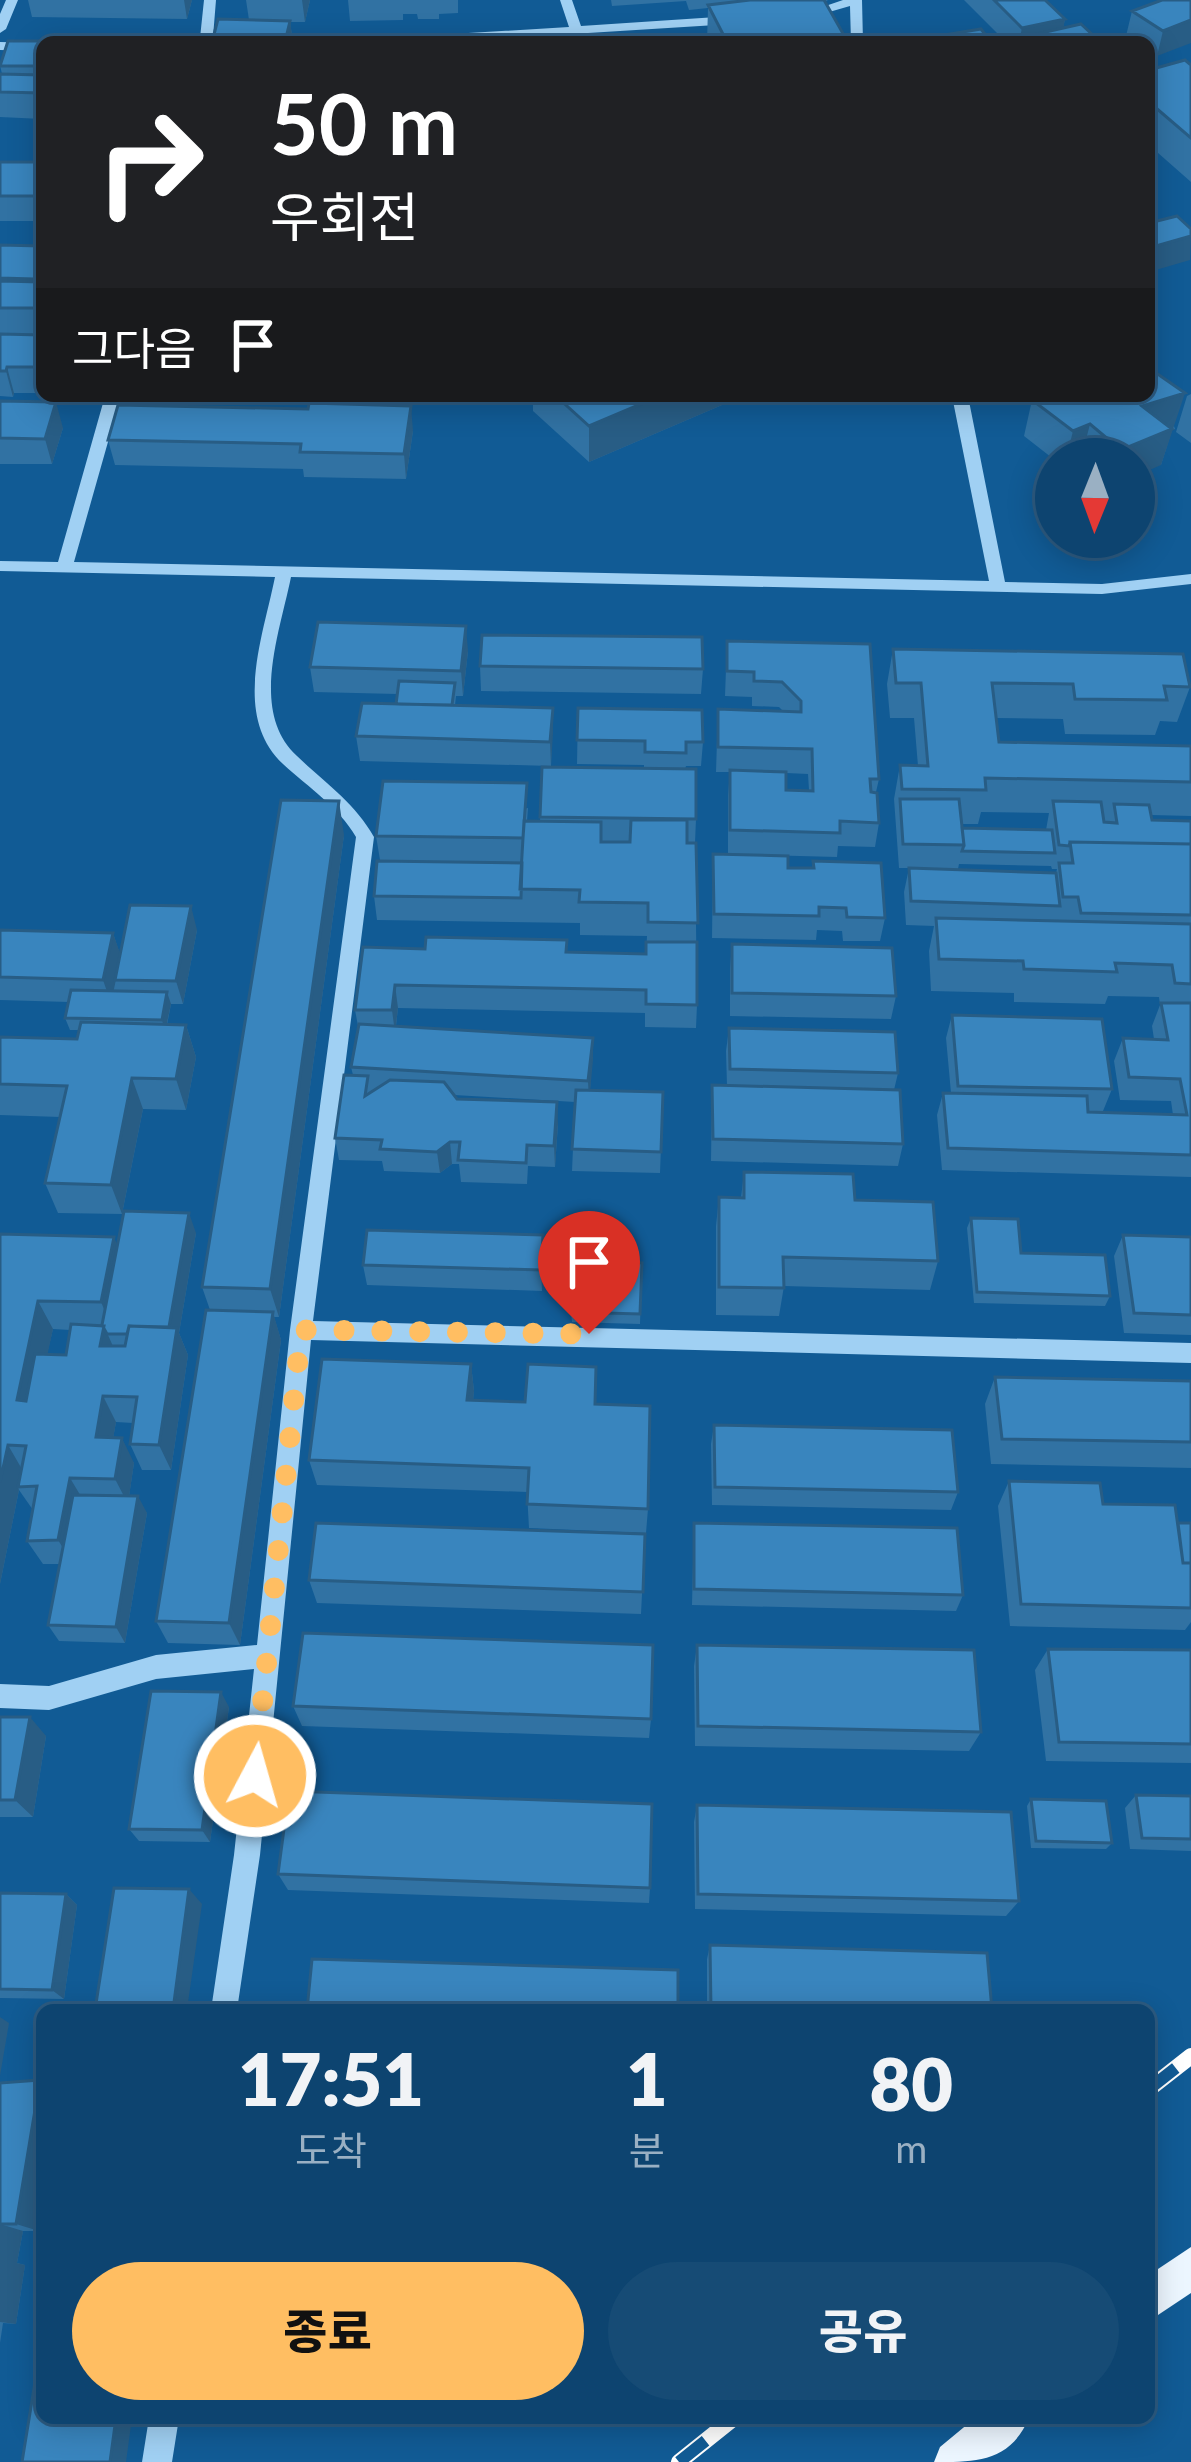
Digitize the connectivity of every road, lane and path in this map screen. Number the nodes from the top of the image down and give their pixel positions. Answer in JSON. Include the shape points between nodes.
{"nodes":[{"id":1,"x":12,"y":0,"type":"edge"},
{"id":2,"x":210,"y":0,"type":"edge"},
{"id":3,"x":565,"y":0,"type":"edge"},
{"id":4,"x":856,"y":0,"type":"edge"},
{"id":5,"x":795,"y":16,"type":"edge"},
{"id":6,"x":752,"y":19,"type":"edge"},
{"id":7,"x":0,"y":29,"type":"edge"},
{"id":8,"x":577,"y":30,"type":"junction"},
{"id":9,"x":203,"y":36,"type":"edge"},
{"id":10,"x":481,"y":36,"type":"edge"},
{"id":11,"x":857,"y":36,"type":"edge"},
{"id":12,"x":0,"y":46,"type":"edge"},
{"id":13,"x":36,"y":47,"type":"edge"},
{"id":14,"x":110,"y":402,"type":"edge"},
{"id":15,"x":961,"y":402,"type":"edge"},
{"id":16,"x":0,"y":566,"type":"edge"},
{"id":17,"x":65,"y":567,"type":"junction"},
{"id":18,"x":284,"y":572,"type":"junction"},
{"id":19,"x":1191,"y":579,"type":"edge"},
{"id":20,"x":998,"y":587,"type":"junction"},
{"id":21,"x":301,"y":1330,"type":"junction"},
{"id":22,"x":1191,"y":1353,"type":"edge"},
{"id":23,"x":266,"y":1657,"type":"junction"},
{"id":24,"x":0,"y":1696,"type":"edge"},
{"id":25,"x":225,"y":2004,"type":"edge"},
{"id":26,"x":1190,"y":2268,"type":"edge"},
{"id":27,"x":1155,"y":2296,"type":"edge"},
{"id":28,"x":163,"y":2424,"type":"edge"},
{"id":29,"x":1001,"y":2424,"type":"edge"},
{"id":30,"x":157,"y":2462,"type":"edge"},
{"id":31,"x":955,"y":2462,"type":"edge"}],
"edges":[{"from":1,"to":7,"type":"street"},
{"from":2,"to":9,"type":"street"},
{"from":3,"to":8,"type":"street"},
{"from":4,"to":5,"type":"street"},
{"from":4,"to":11,"type":"street"},
{"from":6,"to":8,"type":"street"},
{"from":8,"to":10,"type":"street"},
{"from":12,"to":13,"type":"street"},
{"from":14,"to":17,"type":"street"},
{"from":15,"to":20,"type":"street"},
{"from":16,"to":17,"type":"street"},
{"from":17,"to":18,"type":"street"},
{"from":18,"to":20,"type":"street"},
{"from":18,"to":21,"type":"street","via":[[261,706],[272,742],[351,810],[365,837]]},
{"from":19,"to":20,"type":"street","via":[[1102,589]]},
{"from":21,"to":22,"type":"street"},
{"from":21,"to":23,"type":"street"},
{"from":23,"to":24,"type":"street","via":[[156,1667],[49,1698]]},
{"from":23,"to":25,"type":"street"},
{"from":26,"to":27,"type":"main road"},
{"from":28,"to":30,"type":"street"},
{"from":29,"to":31,"type":"main road"}]}
